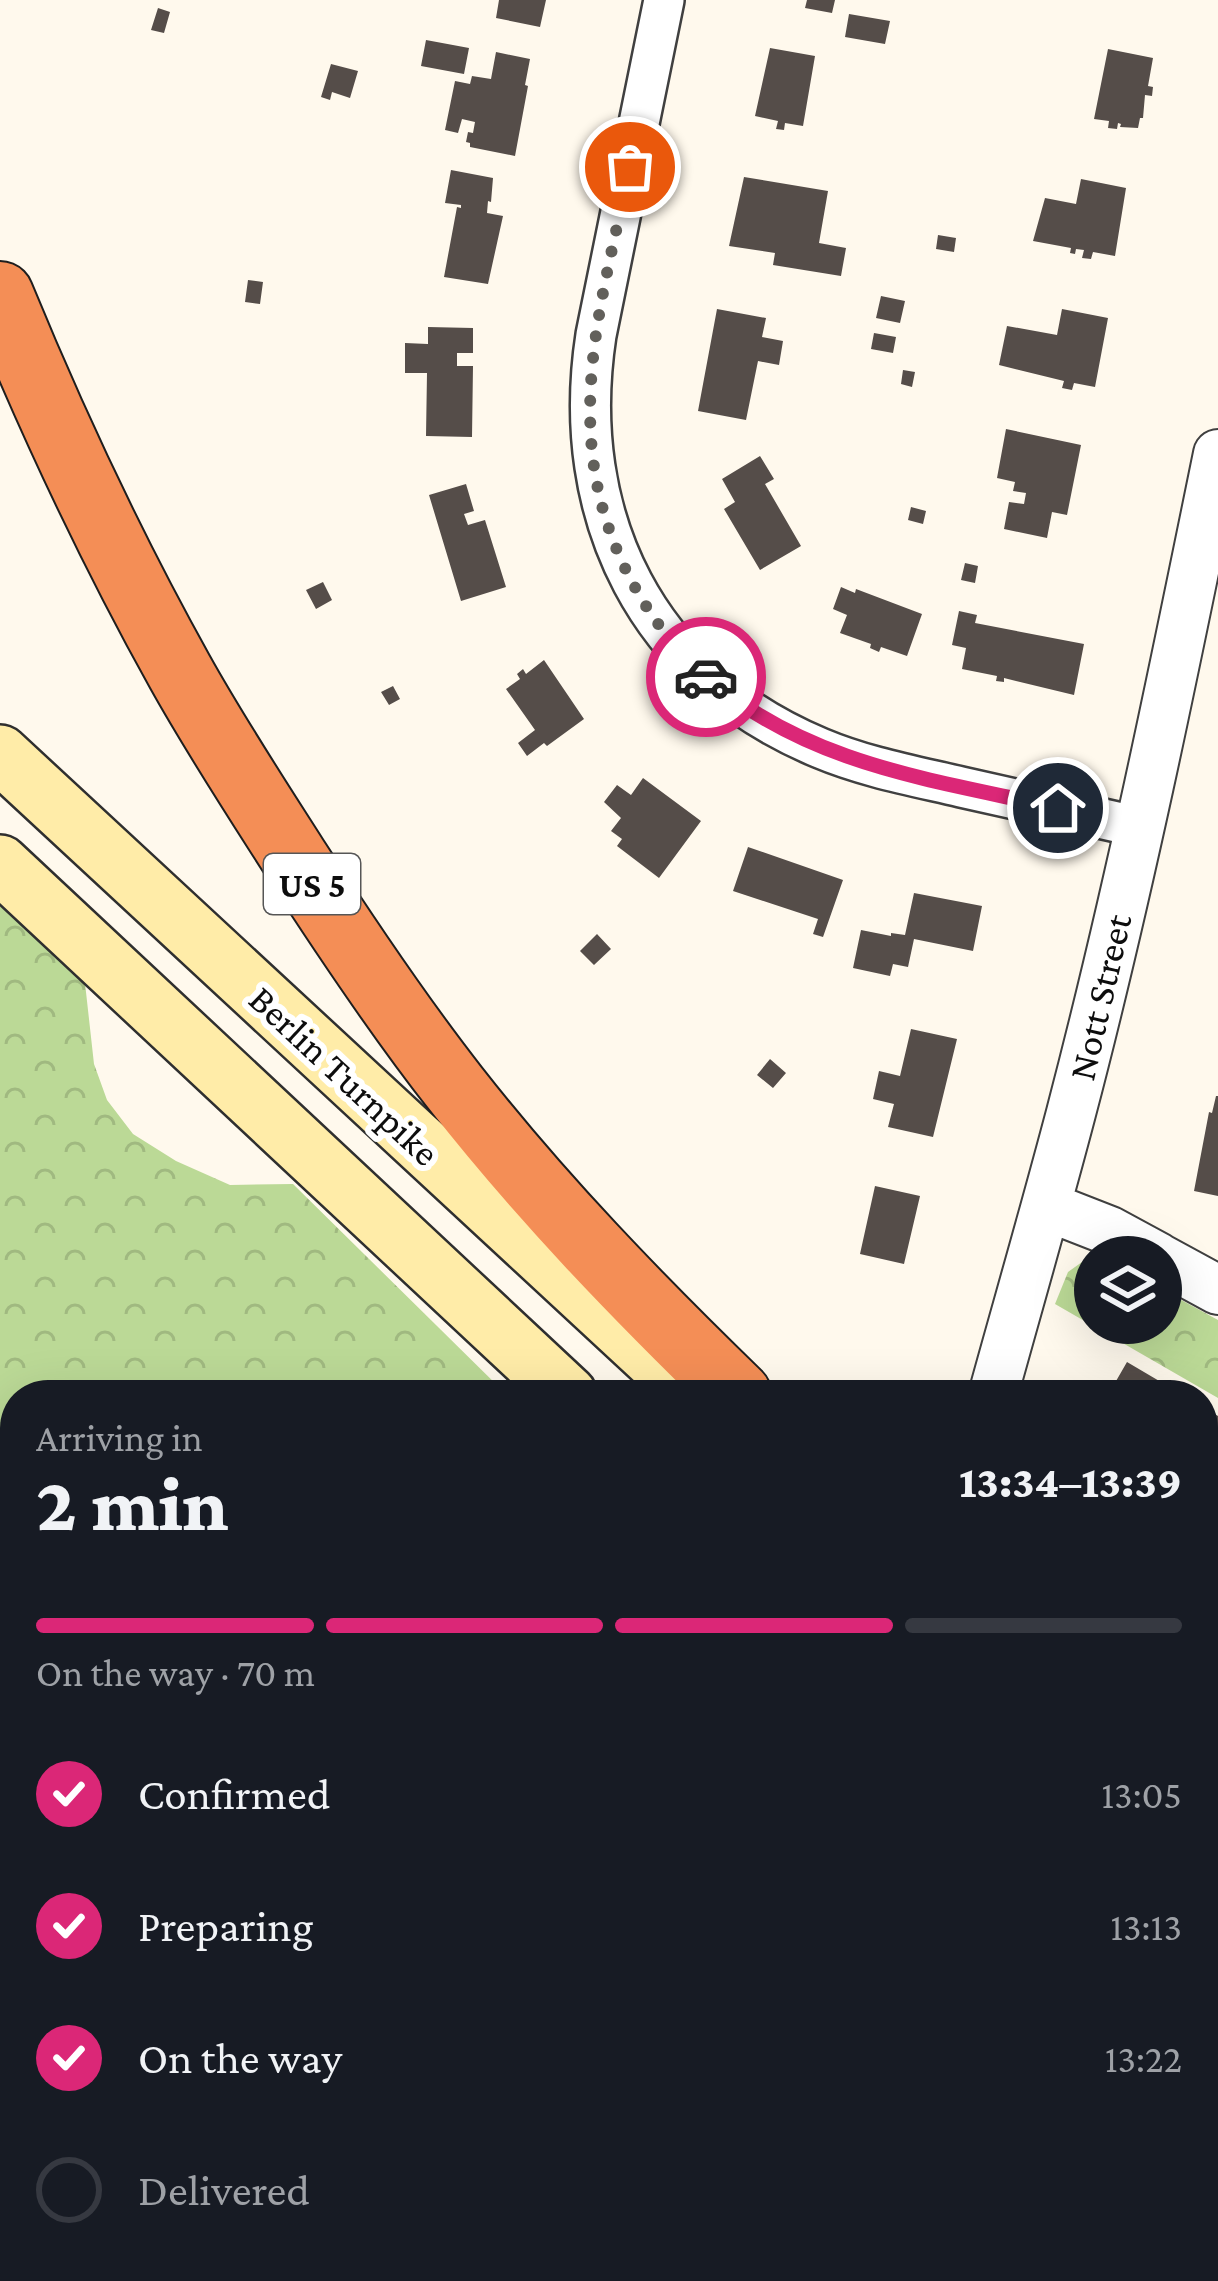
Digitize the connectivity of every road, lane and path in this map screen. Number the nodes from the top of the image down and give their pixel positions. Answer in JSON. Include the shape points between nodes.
{"nodes":[{"id":1,"x":664,"y":0,"type":"edge"},
{"id":2,"x":0,"y":295,"type":"edge"},
{"id":3,"x":1218,"y":454,"type":"edge"},
{"id":4,"x":0,"y":754,"type":"edge"},
{"id":5,"x":1139,"y":826,"type":"junction"},
{"id":6,"x":0,"y":864,"type":"edge"},
{"id":7,"x":1046,"y":1206,"type":"junction"},
{"id":8,"x":1119,"y":1236,"type":"edge"},
{"id":9,"x":1182,"y":1270,"type":"edge"},
{"id":10,"x":1218,"y":1290,"type":"edge"},
{"id":11,"x":552,"y":1380,"type":"edge"},
{"id":12,"x":676,"y":1380,"type":"edge"},
{"id":13,"x":723,"y":1380,"type":"edge"},
{"id":14,"x":997,"y":1380,"type":"edge"}],
"edges":[{"from":1,"to":5,"type":"street","via":[[590,381],[598,495],[635,589],[693,665],[809,743]]},
{"from":2,"to":13,"type":"highway","number":"US 5","via":[[146,610],[333,918],[529,1177]]},
{"from":3,"to":5,"type":"street","name":"Nott Street"},
{"from":4,"to":12,"type":"main road","name":"Berlin Turnpike"},
{"from":5,"to":7,"type":"street","name":"Nott Street"},
{"from":6,"to":11,"type":"main road","name":"Berlin Turnpike"},
{"from":7,"to":8,"type":"street"},
{"from":7,"to":14,"type":"street","name":"Nott Street"},
{"from":9,"to":10,"type":"street"}]}
